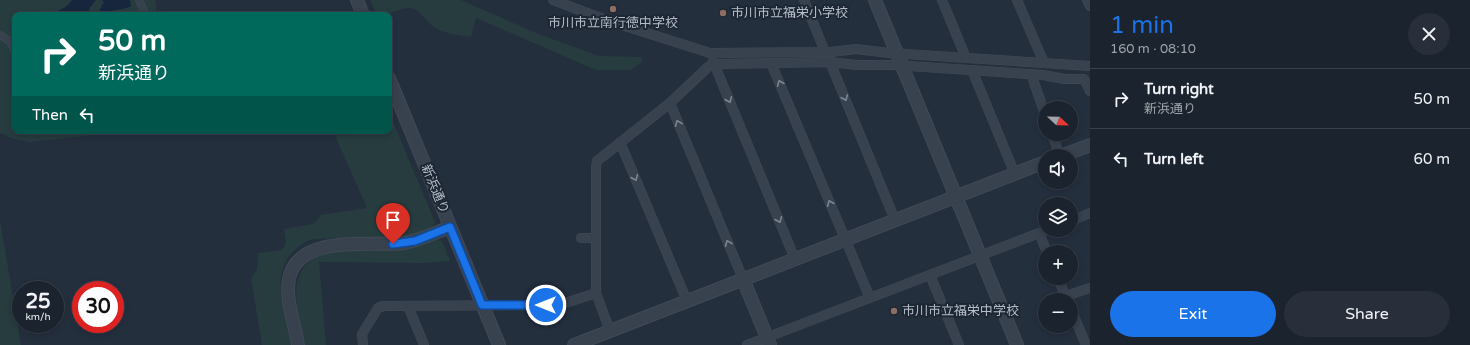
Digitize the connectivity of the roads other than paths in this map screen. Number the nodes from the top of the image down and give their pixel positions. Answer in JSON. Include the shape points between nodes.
{"nodes":[{"id":1,"x":139,"y":0,"type":"edge"},
{"id":2,"x":357,"y":0,"type":"edge"},
{"id":3,"x":553,"y":0,"type":"edge"},
{"id":4,"x":804,"y":0,"type":"edge"},
{"id":5,"x":875,"y":0,"type":"edge"},
{"id":6,"x":942,"y":0,"type":"edge"},
{"id":7,"x":1018,"y":0,"type":"edge"},
{"id":8,"x":1087,"y":0,"type":"edge"},
{"id":9,"x":1090,"y":6,"type":"edge"},
{"id":10,"x":145,"y":12,"type":"edge"},
{"id":11,"x":362,"y":12,"type":"edge"},
{"id":12,"x":0,"y":35,"type":"edge"},
{"id":13,"x":12,"y":45,"type":"edge"},
{"id":14,"x":825,"y":52,"type":"junction"},
{"id":15,"x":710,"y":53,"type":"junction"},
{"id":16,"x":897,"y":54,"type":"junction"},
{"id":17,"x":966,"y":58,"type":"junction"},
{"id":18,"x":830,"y":62,"type":"junction"},
{"id":19,"x":772,"y":63,"type":"junction"},
{"id":20,"x":1044,"y":63,"type":"junction"},
{"id":21,"x":714,"y":64,"type":"junction"},
{"id":22,"x":902,"y":65,"type":"junction"},
{"id":23,"x":1090,"y":66,"type":"edge"},
{"id":24,"x":972,"y":70,"type":"junction"},
{"id":25,"x":1031,"y":74,"type":"junction"},
{"id":26,"x":392,"y":85,"type":"edge"},
{"id":27,"x":1090,"y":91,"type":"edge"},
{"id":28,"x":1040,"y":101,"type":"edge"},
{"id":29,"x":670,"y":103,"type":"junction"},
{"id":30,"x":620,"y":142,"type":"junction"},
{"id":31,"x":1090,"y":145,"type":"edge"},
{"id":32,"x":1078,"y":149,"type":"edge"},
{"id":33,"x":1038,"y":165,"type":"edge"},
{"id":34,"x":1016,"y":174,"type":"junction"},
{"id":35,"x":956,"y":196,"type":"junction"},
{"id":36,"x":1090,"y":213,"type":"edge"},
{"id":37,"x":1078,"y":218,"type":"edge"},
{"id":38,"x":895,"y":220,"type":"junction"},
{"id":39,"x":450,"y":227,"type":"junction"},
{"id":40,"x":1038,"y":233,"type":"edge"},
{"id":41,"x":581,"y":238,"type":"dead end"},
{"id":42,"x":596,"y":238,"type":"junction"},
{"id":43,"x":845,"y":239,"type":"junction"},
{"id":44,"x":980,"y":256,"type":"junction"},
{"id":45,"x":795,"y":259,"type":"junction"},
{"id":46,"x":930,"y":275,"type":"junction"},
{"id":47,"x":743,"y":279,"type":"junction"},
{"id":48,"x":1090,"y":288,"type":"edge"},
{"id":49,"x":596,"y":293,"type":"junction"},
{"id":50,"x":1078,"y":293,"type":"edge"},
{"id":51,"x":870,"y":298,"type":"junction"},
{"id":52,"x":687,"y":301,"type":"junction"},
{"id":53,"x":482,"y":305,"type":"junction"},
{"id":54,"x":408,"y":306,"type":"junction"},
{"id":55,"x":1078,"y":326,"type":"edge"},
{"id":56,"x":610,"y":331,"type":"junction"},
{"id":57,"x":769,"y":341,"type":"edge"},
{"id":58,"x":298,"y":345,"type":"edge"},
{"id":59,"x":363,"y":345,"type":"edge"},
{"id":60,"x":424,"y":345,"type":"edge"},
{"id":61,"x":499,"y":345,"type":"edge"},
{"id":62,"x":574,"y":345,"type":"edge"},
{"id":63,"x":747,"y":345,"type":"edge"},
{"id":64,"x":959,"y":345,"type":"edge"},
{"id":65,"x":1017,"y":345,"type":"edge"},
{"id":66,"x":1086,"y":345,"type":"edge"}],
"edges":[{"from":1,"to":10,"type":"street"},
{"from":2,"to":11,"type":"street"},
{"from":3,"to":15,"type":"street"},
{"from":4,"to":14,"type":"street"},
{"from":5,"to":16,"type":"street"},
{"from":6,"to":17,"type":"street"},
{"from":7,"to":20,"type":"street"},
{"from":8,"to":9,"type":"street"},
{"from":12,"to":13,"type":"street","via":[[10,41]]},
{"from":14,"to":15,"type":"street"},
{"from":14,"to":16,"type":"street","via":[[864,49]]},
{"from":15,"to":21,"type":"street"},
{"from":16,"to":17,"type":"street"},
{"from":16,"to":22,"type":"street"},
{"from":17,"to":20,"type":"street"},
{"from":18,"to":19,"type":"street"},
{"from":18,"to":22,"type":"street"},
{"from":18,"to":38,"type":"street","one_way":true},
{"from":19,"to":21,"type":"street"},
{"from":43,"to":19,"type":"street","one_way":true},
{"from":20,"to":23,"type":"street"},
{"from":21,"to":29,"type":"street"},
{"from":21,"to":45,"type":"street","one_way":true},
{"from":22,"to":24,"type":"street"},
{"from":22,"to":35,"type":"street"},
{"from":24,"to":25,"type":"street"},
{"from":24,"to":34,"type":"street"},
{"from":25,"to":27,"type":"street","via":[[1064,80],[1084,79]]},
{"from":25,"to":28,"type":"street"},
{"from":26,"to":39,"type":"street","name":"新浜通り"},
{"from":29,"to":30,"type":"street"},
{"from":47,"to":29,"type":"street","one_way":true},
{"from":30,"to":42,"type":"street","via":[[596,164]]},
{"from":30,"to":52,"type":"street","one_way":true},
{"from":31,"to":32,"type":"street"},
{"from":33,"to":34,"type":"street"},
{"from":34,"to":35,"type":"street"},
{"from":35,"to":38,"type":"street"},
{"from":35,"to":44,"type":"street"},
{"from":36,"to":37,"type":"street"},
{"from":38,"to":43,"type":"street"},
{"from":39,"to":53,"type":"street","name":"新浜通り"},
{"from":39,"to":58,"type":"street","via":[[405,242],[330,246],[306,254],[298,260],[289,279],[290,303]]},
{"from":40,"to":44,"type":"street"},
{"from":41,"to":42,"type":"street"},
{"from":42,"to":49,"type":"street"},
{"from":43,"to":45,"type":"street"},
{"from":43,"to":51,"type":"street"},
{"from":44,"to":46,"type":"street"},
{"from":44,"to":65,"type":"street"},
{"from":45,"to":47,"type":"street"},
{"from":46,"to":51,"type":"street"},
{"from":46,"to":64,"type":"street"},
{"from":47,"to":52,"type":"street"},
{"from":47,"to":57,"type":"street"},
{"from":48,"to":50,"type":"street"},
{"from":49,"to":53,"type":"street","via":[[559,305]]},
{"from":49,"to":56,"type":"street"},
{"from":51,"to":57,"type":"street"},
{"from":52,"to":56,"type":"street"},
{"from":53,"to":54,"type":"street"},
{"from":53,"to":61,"type":"street","name":"新浜通り"},
{"from":54,"to":59,"type":"street","via":[[378,308],[362,334]]},
{"from":54,"to":60,"type":"street"},
{"from":55,"to":66,"type":"street"},
{"from":56,"to":62,"type":"street"},
{"from":57,"to":63,"type":"street"}]}
